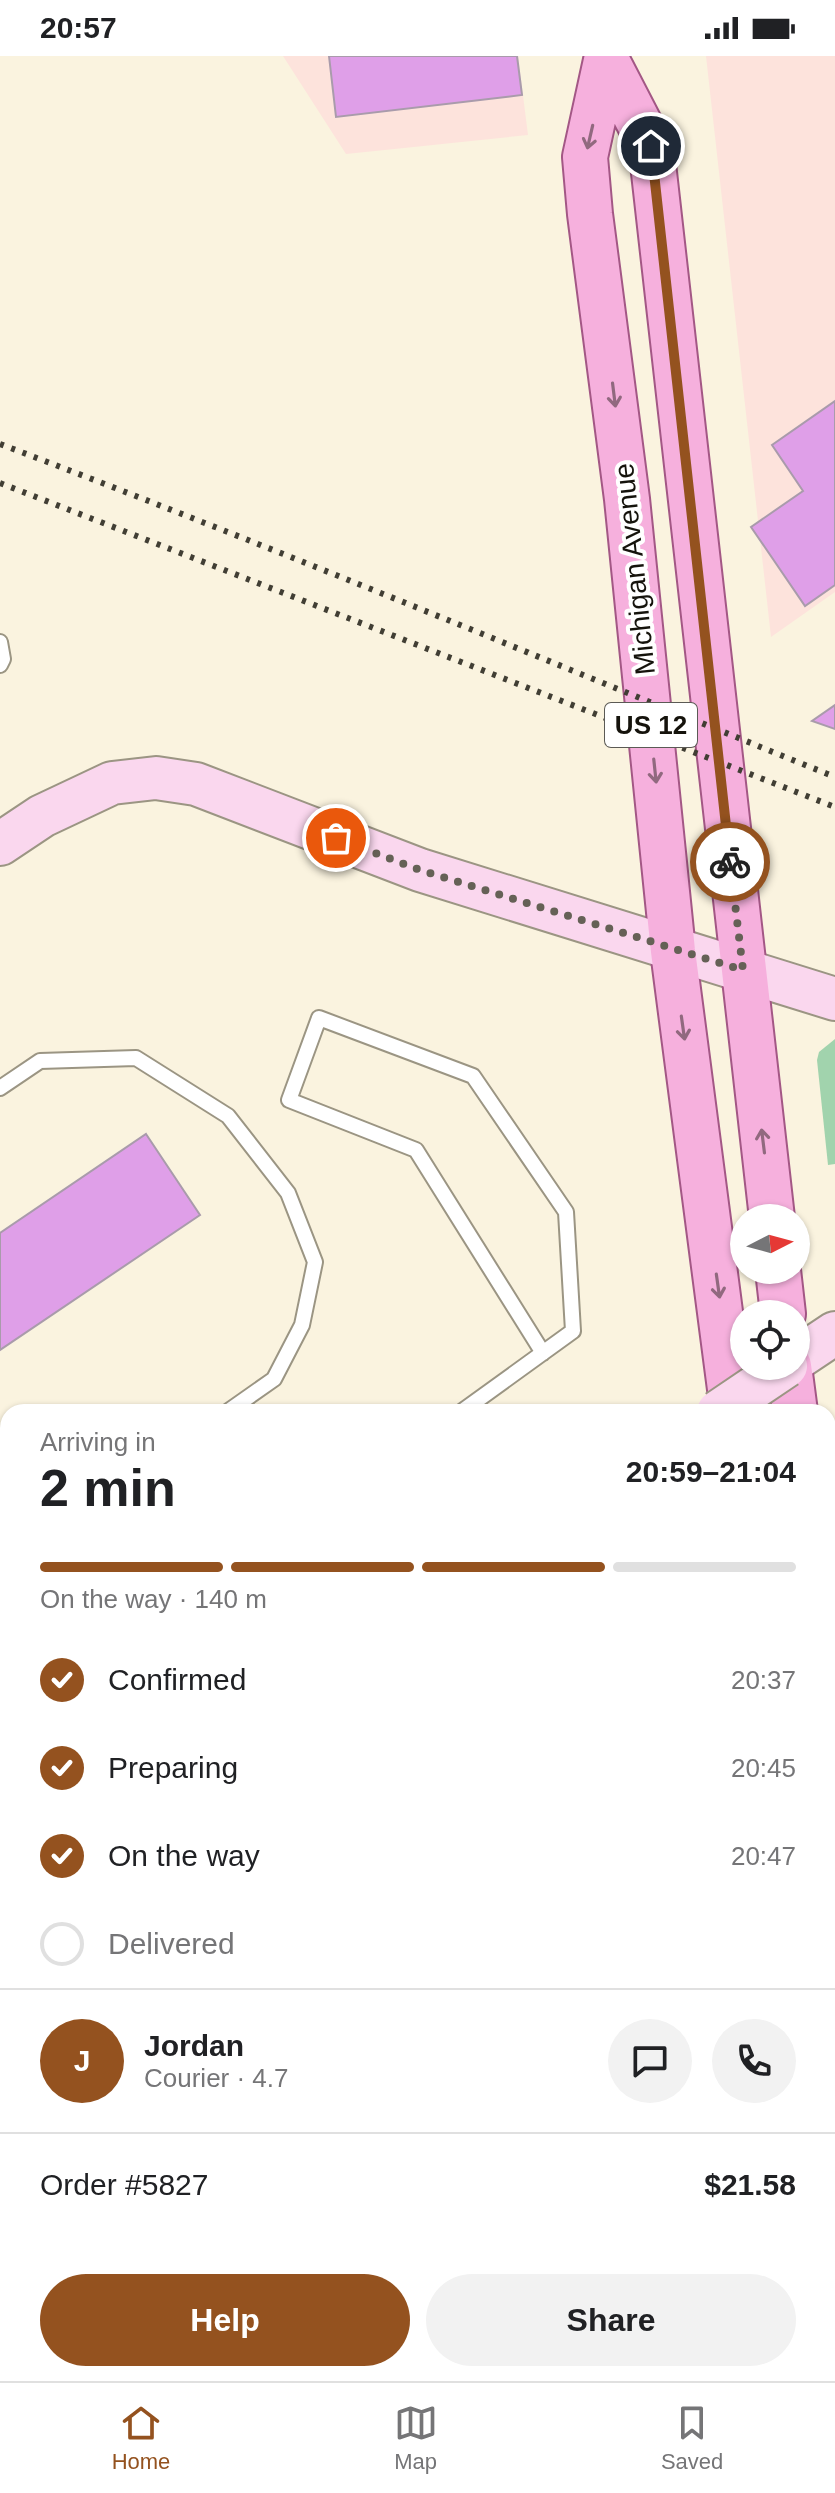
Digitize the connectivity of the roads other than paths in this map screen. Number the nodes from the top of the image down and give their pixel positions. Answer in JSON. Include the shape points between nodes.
{"nodes":[{"id":1,"x":607,"y":58,"type":"edge"},
{"id":2,"x":0,"y":642,"type":"edge"},
{"id":3,"x":0,"y":665,"type":"edge"},
{"id":4,"x":0,"y":844,"type":"edge"},
{"id":5,"x":673,"y":951,"type":"junction"},
{"id":6,"x":743,"y":970,"type":"junction"},
{"id":7,"x":835,"y":999,"type":"edge"},
{"id":8,"x":0,"y":1088,"type":"edge"},
{"id":9,"x":770,"y":1204,"type":"edge"},
{"id":10,"x":835,"y":1333,"type":"edge"},
{"id":11,"x":810,"y":1350,"type":"edge"},
{"id":12,"x":543,"y":1353,"type":"junction"},
{"id":13,"x":767,"y":1380,"type":"edge"},
{"id":14,"x":790,"y":1380,"type":"edge"},
{"id":15,"x":238,"y":1404,"type":"edge"},
{"id":16,"x":472,"y":1404,"type":"edge"},
{"id":17,"x":730,"y":1404,"type":"edge"},
{"id":18,"x":732,"y":1404,"type":"edge"},
{"id":19,"x":794,"y":1404,"type":"edge"}],
"edges":[{"from":1,"to":5,"type":"main road","name":"Michigan Avenue","number":"US 12","one_way":true,"via":[[585,157],[627,499]]},
{"from":1,"to":6,"type":"main road","name":"Michigan Avenue","number":"US 12","via":[[651,146]]},
{"from":2,"to":3,"type":"lane"},
{"from":4,"to":5,"type":"street","via":[[42,816],[112,783],[156,778],[196,784],[420,870]]},
{"from":5,"to":6,"type":"street"},
{"from":5,"to":18,"type":"main road","name":"Michigan Avenue","number":"US 12","one_way":true},
{"from":6,"to":7,"type":"street"},
{"from":9,"to":6,"type":"main road","name":"Michigan Avenue","number":"US 12","one_way":true},
{"from":8,"to":15,"type":"lane","via":[[40,1061],[136,1058],[228,1116],[288,1193],[315,1262],[302,1325],[274,1379]]},
{"from":10,"to":11,"type":"street"},
{"from":12,"to":12,"type":"lane","via":[[573,1331],[566,1212],[473,1076],[319,1018],[289,1100],[416,1150]]},
{"from":12,"to":16,"type":"lane"},
{"from":13,"to":17,"type":"street","bridge":true},
{"from":14,"to":19,"type":"main road"}]}
